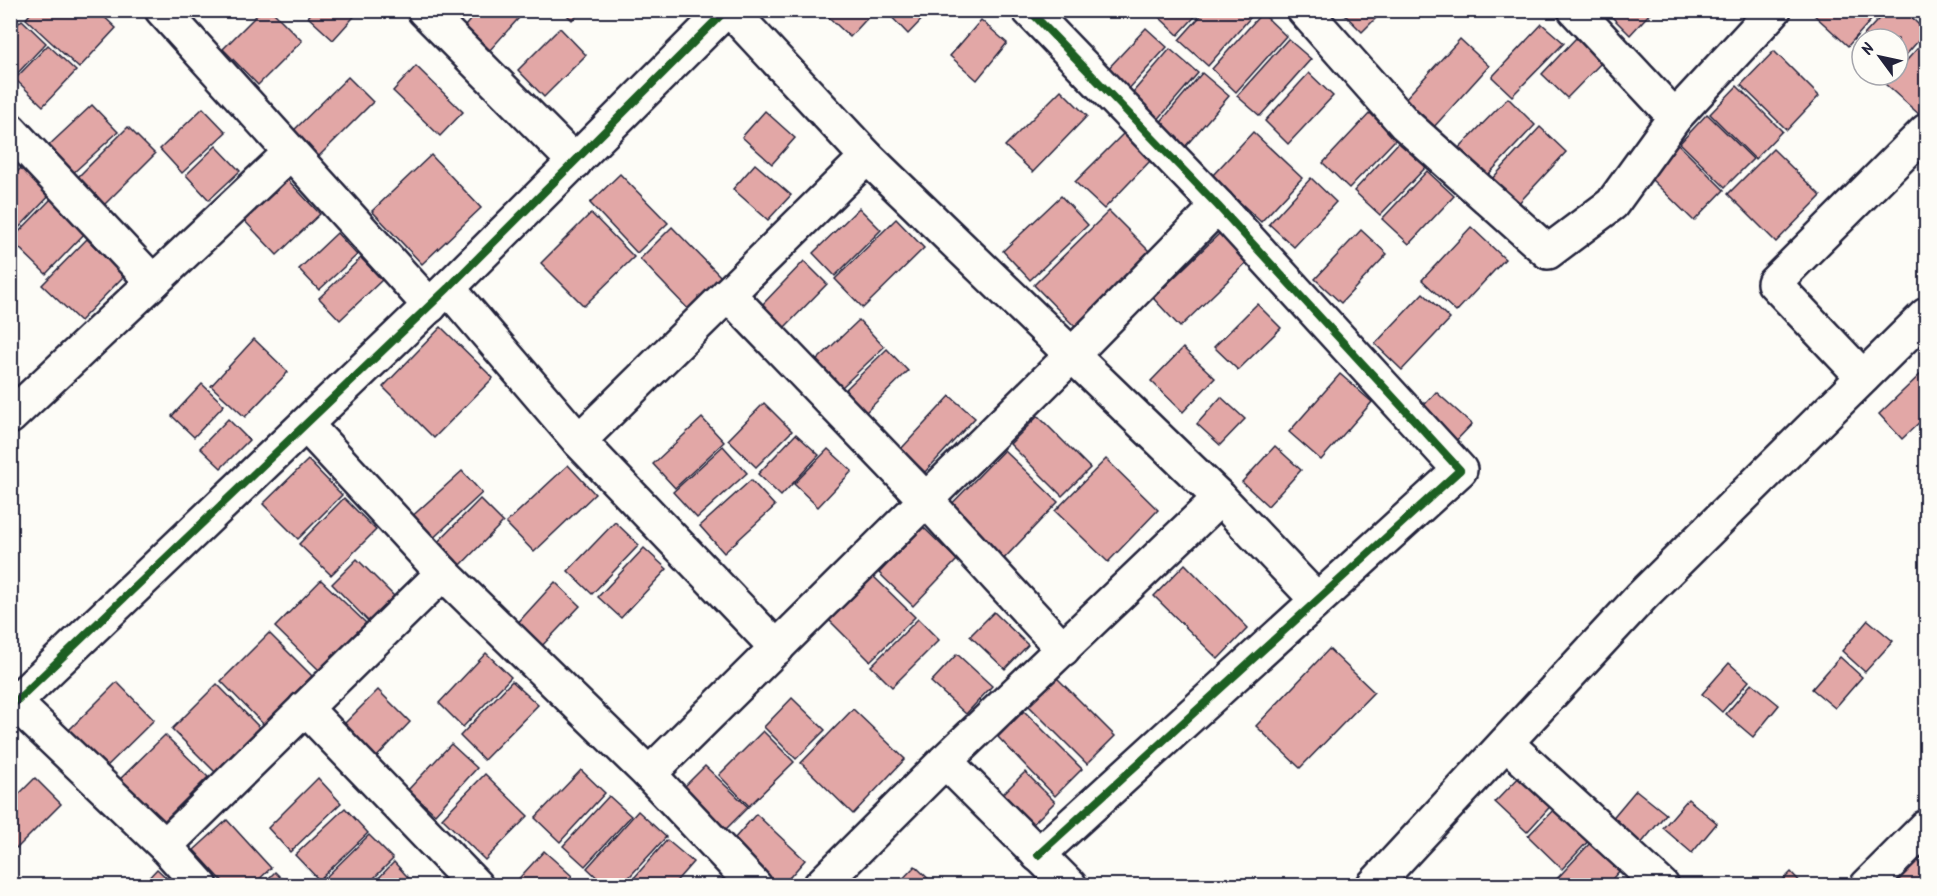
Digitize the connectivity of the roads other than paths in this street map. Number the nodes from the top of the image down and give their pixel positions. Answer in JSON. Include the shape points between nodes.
{"nodes":[{"id":1,"x":162,"y":10,"type":"edge"},
{"id":2,"x":424,"y":10,"type":"edge"},
{"id":3,"x":728,"y":10,"type":"edge"},
{"id":4,"x":1575,"y":10,"type":"edge"},
{"id":5,"x":1774,"y":10,"type":"edge"},
{"id":6,"x":1030,"y":11,"type":"edge"},
{"id":7,"x":1308,"y":12,"type":"edge"},
{"id":8,"x":1675,"y":117,"type":"junction"},
{"id":9,"x":1926,"y":131,"type":"edge"},
{"id":10,"x":12,"y":134,"type":"edge"},
{"id":11,"x":290,"y":153,"type":"junction"},
{"id":12,"x":867,"y":157,"type":"junction"},
{"id":13,"x":575,"y":162,"type":"junction"},
{"id":14,"x":1218,"y":206,"type":"junction"},
{"id":15,"x":153,"y":282,"type":"junction"},
{"id":16,"x":728,"y":294,"type":"junction"},
{"id":17,"x":439,"y":297,"type":"junction"},
{"id":18,"x":1926,"y":315,"type":"edge"},
{"id":19,"x":1072,"y":355,"type":"junction"},
{"id":20,"x":1863,"y":378,"type":"junction"},
{"id":21,"x":10,"y":417,"type":"edge"},
{"id":22,"x":306,"y":425,"type":"junction"},
{"id":23,"x":579,"y":441,"type":"junction"},
{"id":24,"x":1220,"y":498,"type":"junction"},
{"id":25,"x":926,"y":500,"type":"junction"},
{"id":26,"x":443,"y":573,"type":"junction"},
{"id":27,"x":1317,"y":600,"type":"junction"},
{"id":28,"x":777,"y":648,"type":"junction"},
{"id":29,"x":1063,"y":648,"type":"junction"},
{"id":30,"x":12,"y":703,"type":"edge"},
{"id":31,"x":305,"y":708,"type":"junction"},
{"id":32,"x":1506,"y":742,"type":"junction"},
{"id":33,"x":945,"y":761,"type":"junction"},
{"id":34,"x":649,"y":774,"type":"junction"},
{"id":35,"x":1926,"y":827,"type":"edge"},
{"id":36,"x":165,"y":846,"type":"junction"},
{"id":37,"x":1038,"y":855,"type":"junction"},
{"id":38,"x":201,"y":885,"type":"edge"},
{"id":39,"x":476,"y":885,"type":"edge"},
{"id":40,"x":755,"y":885,"type":"edge"},
{"id":41,"x":820,"y":885,"type":"edge"},
{"id":42,"x":1070,"y":885,"type":"edge"},
{"id":43,"x":1373,"y":885,"type":"edge"},
{"id":44,"x":1662,"y":885,"type":"edge"},
{"id":45,"x":1866,"y":885,"type":"edge"}],
"edges":[{"from":1,"to":11,"type":"street"},
{"from":2,"to":13,"type":"street"},
{"from":3,"to":12,"type":"street"},
{"from":3,"to":13,"type":"street"},
{"from":4,"to":8,"type":"street"},
{"from":5,"to":8,"type":"street"},
{"from":6,"to":14,"type":"street"},
{"from":7,"to":8,"type":"street","via":[[1405,124],[1548,252],[1612,204]]},
{"from":9,"to":20,"type":"street","via":[[1774,283]]},
{"from":10,"to":15,"type":"street"},
{"from":11,"to":15,"type":"street"},
{"from":11,"to":17,"type":"street"},
{"from":12,"to":16,"type":"street"},
{"from":12,"to":19,"type":"street"},
{"from":13,"to":17,"type":"street"},
{"from":14,"to":19,"type":"street"},
{"from":14,"to":27,"type":"street","via":[[1460,470]]},
{"from":15,"to":21,"type":"street"},
{"from":16,"to":23,"type":"street"},
{"from":16,"to":25,"type":"street"},
{"from":17,"to":22,"type":"street"},
{"from":17,"to":23,"type":"street"},
{"from":18,"to":20,"type":"street"},
{"from":19,"to":24,"type":"street"},
{"from":19,"to":25,"type":"street"},
{"from":20,"to":32,"type":"street","via":[[1642,597]]},
{"from":22,"to":26,"type":"street"},
{"from":22,"to":30,"type":"street"},
{"from":23,"to":28,"type":"street"},
{"from":24,"to":27,"type":"street"},
{"from":24,"to":29,"type":"street"},
{"from":25,"to":28,"type":"street"},
{"from":25,"to":29,"type":"street"},
{"from":26,"to":31,"type":"street"},
{"from":26,"to":34,"type":"street"},
{"from":27,"to":37,"type":"street"},
{"from":28,"to":34,"type":"street"},
{"from":29,"to":33,"type":"street"},
{"from":30,"to":36,"type":"street"},
{"from":31,"to":36,"type":"street"},
{"from":31,"to":39,"type":"street"},
{"from":32,"to":43,"type":"street"},
{"from":32,"to":44,"type":"street"},
{"from":33,"to":37,"type":"street"},
{"from":33,"to":41,"type":"street"},
{"from":34,"to":40,"type":"street"},
{"from":35,"to":45,"type":"street"},
{"from":36,"to":38,"type":"street"},
{"from":37,"to":42,"type":"street"}]}
